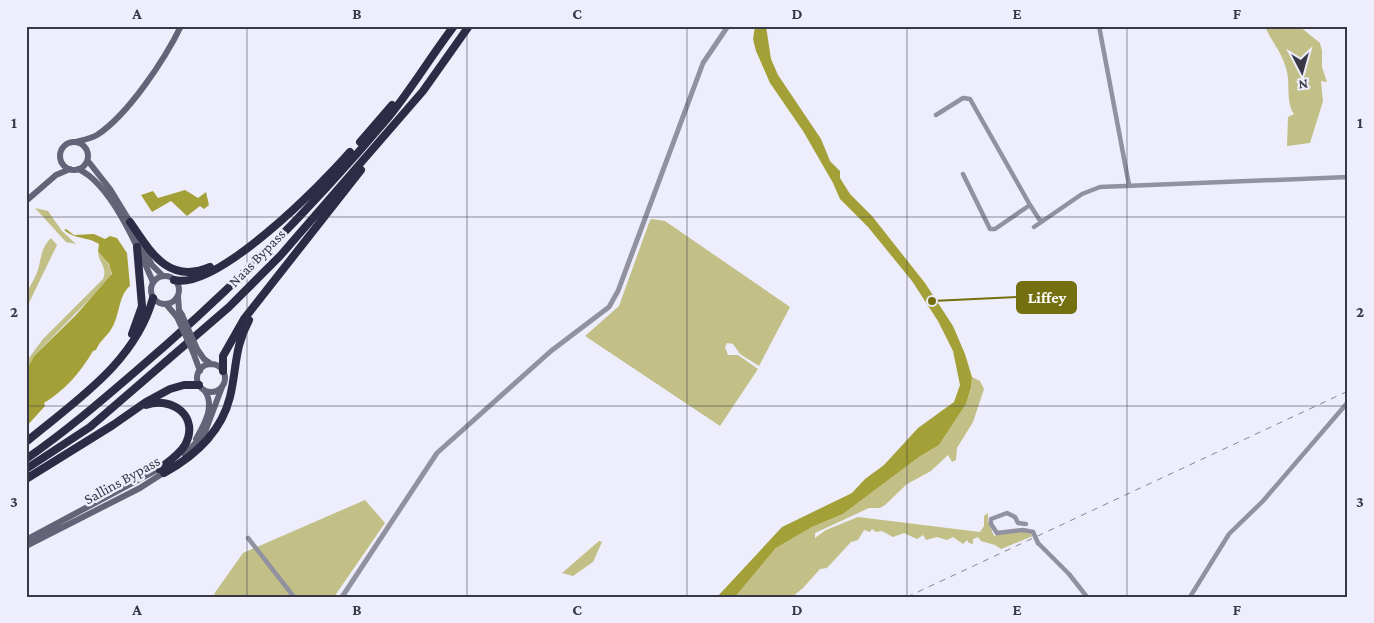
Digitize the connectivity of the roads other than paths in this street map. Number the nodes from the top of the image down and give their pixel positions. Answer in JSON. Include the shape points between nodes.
{"nodes":[{"id":1,"x":181,"y":26,"type":"edge"},
{"id":2,"x":454,"y":26,"type":"edge"},
{"id":3,"x":469,"y":26,"type":"edge"},
{"id":4,"x":728,"y":26,"type":"edge"},
{"id":5,"x":1099,"y":26,"type":"edge"},
{"id":6,"x":425,"y":65,"type":"junction"},
{"id":7,"x":936,"y":115,"type":"dead end"},
{"id":8,"x":388,"y":132,"type":"junction"},
{"id":9,"x":98,"y":135,"type":"junction"},
{"id":10,"x":75,"y":142,"type":"junction"},
{"id":11,"x":88,"y":152,"type":"junction"},
{"id":12,"x":61,"y":161,"type":"junction"},
{"id":13,"x":88,"y":161,"type":"junction"},
{"id":14,"x":70,"y":169,"type":"junction"},
{"id":15,"x":78,"y":169,"type":"junction"},
{"id":16,"x":963,"y":174,"type":"dead end"},
{"id":17,"x":56,"y":175,"type":"junction"},
{"id":18,"x":1348,"y":177,"type":"edge"},
{"id":19,"x":1129,"y":185,"type":"junction"},
{"id":20,"x":26,"y":201,"type":"edge"},
{"id":21,"x":1030,"y":205,"type":"junction"},
{"id":22,"x":1043,"y":221,"type":"junction"},
{"id":23,"x":130,"y":222,"type":"junction"},
{"id":24,"x":1034,"y":226,"type":"dead end"},
{"id":25,"x":137,"y":247,"type":"junction"},
{"id":26,"x":242,"y":252,"type":"junction"},
{"id":27,"x":163,"y":276,"type":"junction"},
{"id":28,"x":174,"y":280,"type":"junction"},
{"id":29,"x":153,"y":282,"type":"junction"},
{"id":30,"x":178,"y":295,"type":"junction"},
{"id":31,"x":153,"y":298,"type":"junction"},
{"id":32,"x":260,"y":298,"type":"junction"},
{"id":33,"x":166,"y":304,"type":"junction"},
{"id":34,"x":179,"y":316,"type":"junction"},
{"id":35,"x":195,"y":351,"type":"junction"},
{"id":36,"x":122,"y":356,"type":"junction"},
{"id":37,"x":214,"y":365,"type":"junction"},
{"id":38,"x":200,"y":371,"type":"junction"},
{"id":39,"x":223,"y":371,"type":"junction"},
{"id":40,"x":222,"y":387,"type":"junction"},
{"id":41,"x":202,"y":388,"type":"junction"},
{"id":42,"x":1348,"y":402,"type":"edge"},
{"id":43,"x":130,"y":413,"type":"junction"},
{"id":44,"x":26,"y":442,"type":"edge"},
{"id":45,"x":26,"y":459,"type":"edge"},
{"id":46,"x":26,"y":469,"type":"edge"},
{"id":47,"x":162,"y":471,"type":"junction"},
{"id":48,"x":26,"y":479,"type":"edge"},
{"id":49,"x":1026,"y":524,"type":"dead end"},
{"id":50,"x":248,"y":538,"type":"dead end"},
{"id":51,"x":26,"y":540,"type":"edge"},
{"id":52,"x":26,"y":546,"type":"edge"},
{"id":53,"x":294,"y":597,"type":"edge"},
{"id":54,"x":342,"y":597,"type":"edge"},
{"id":55,"x":1087,"y":597,"type":"edge"},
{"id":56,"x":1190,"y":597,"type":"edge"}],
"edges":[{"from":1,"to":9,"type":"main road","via":[[153,72]]},
{"from":2,"to":6,"type":"highway","name":"Naas Bypass"},
{"from":3,"to":8,"type":"highway","name":"Naas Bypass","via":[[423,91]]},
{"from":4,"to":54,"type":"street","via":[[703,63],[618,292],[609,307],[551,351],[437,453]]},
{"from":5,"to":19,"type":"street"},
{"from":6,"to":26,"type":"highway","via":[[310,195]]},
{"from":6,"to":45,"type":"highway","name":"Naas Bypass","via":[[389,117],[241,277],[120,385]]},
{"from":7,"to":21,"type":"street","via":[[963,98],[970,99]]},
{"from":8,"to":32,"type":"highway"},
{"from":8,"to":46,"type":"highway","name":"Naas Bypass","via":[[280,256],[230,306],[90,427]]},
{"from":9,"to":10,"type":"main road"},
{"from":9,"to":11,"type":"main road"},
{"from":10,"to":11,"type":"main road"},
{"from":10,"to":12,"type":"main road","via":[[62,149]]},
{"from":11,"to":13,"type":"main road"},
{"from":12,"to":14,"type":"main road"},
{"from":12,"to":17,"type":"main road"},
{"from":13,"to":15,"type":"main road"},
{"from":13,"to":23,"type":"main road"},
{"from":14,"to":15,"type":"main road"},
{"from":14,"to":17,"type":"main road"},
{"from":15,"to":25,"type":"main road","via":[[90,174],[102,187]]},
{"from":16,"to":21,"type":"street","via":[[990,229],[995,229]]},
{"from":17,"to":20,"type":"main road"},
{"from":18,"to":19,"type":"street"},
{"from":19,"to":22,"type":"street","via":[[1092,188]]},
{"from":21,"to":22,"type":"street"},
{"from":22,"to":24,"type":"street"},
{"from":23,"to":26,"type":"highway","via":[[154,256],[172,269],[196,271]]},
{"from":23,"to":27,"type":"main road","via":[[152,265]]},
{"from":25,"to":29,"type":"main road"},
{"from":25,"to":36,"type":"highway","via":[[142,306],[136,328]]},
{"from":26,"to":28,"type":"highway","via":[[200,277]]},
{"from":27,"to":28,"type":"main road"},
{"from":27,"to":29,"type":"main road"},
{"from":28,"to":30,"type":"main road","via":[[178,285]]},
{"from":29,"to":31,"type":"main road","via":[[150,290]]},
{"from":30,"to":33,"type":"main road","via":[[173,302]]},
{"from":30,"to":34,"type":"main road"},
{"from":31,"to":33,"type":"main road"},
{"from":31,"to":36,"type":"highway","via":[[144,323]]},
{"from":32,"to":39,"type":"highway","via":[[223,356]]},
{"from":32,"to":47,"type":"highway","via":[[238,344],[230,397],[216,429],[195,454]]},
{"from":33,"to":34,"type":"main road"},
{"from":34,"to":35,"type":"main road","bridge":true},
{"from":35,"to":37,"type":"main road"},
{"from":35,"to":38,"type":"main road"},
{"from":36,"to":44,"type":"highway","via":[[95,385]]},
{"from":37,"to":38,"type":"main road","via":[[207,365]]},
{"from":37,"to":39,"type":"main road"},
{"from":38,"to":41,"type":"main road","via":[[198,378]]},
{"from":39,"to":40,"type":"main road"},
{"from":40,"to":41,"type":"main road","via":[[214,392]]},
{"from":40,"to":47,"type":"main road","name":"Sallins Bypass","via":[[201,438]]},
{"from":41,"to":43,"type":"highway","via":[[184,385],[170,389]]},
{"from":41,"to":47,"type":"main road","name":"Sallins Bypass","via":[[210,406],[197,438]]},
{"from":42,"to":56,"type":"street","via":[[1263,502],[1229,534]]},
{"from":43,"to":47,"type":"highway","via":[[164,402],[175,405],[186,417],[189,432],[184,447]]},
{"from":43,"to":48,"type":"highway"},
{"from":47,"to":51,"type":"main road","name":"Sallins Bypass"},
{"from":47,"to":52,"type":"main road","name":"Sallins Bypass"},
{"from":49,"to":55,"type":"street","bridge":true,"via":[[1018,523],[1016,517],[1007,513],[992,519],[991,524],[997,533],[1033,532],[1038,543]]},
{"from":50,"to":53,"type":"street"}]}
